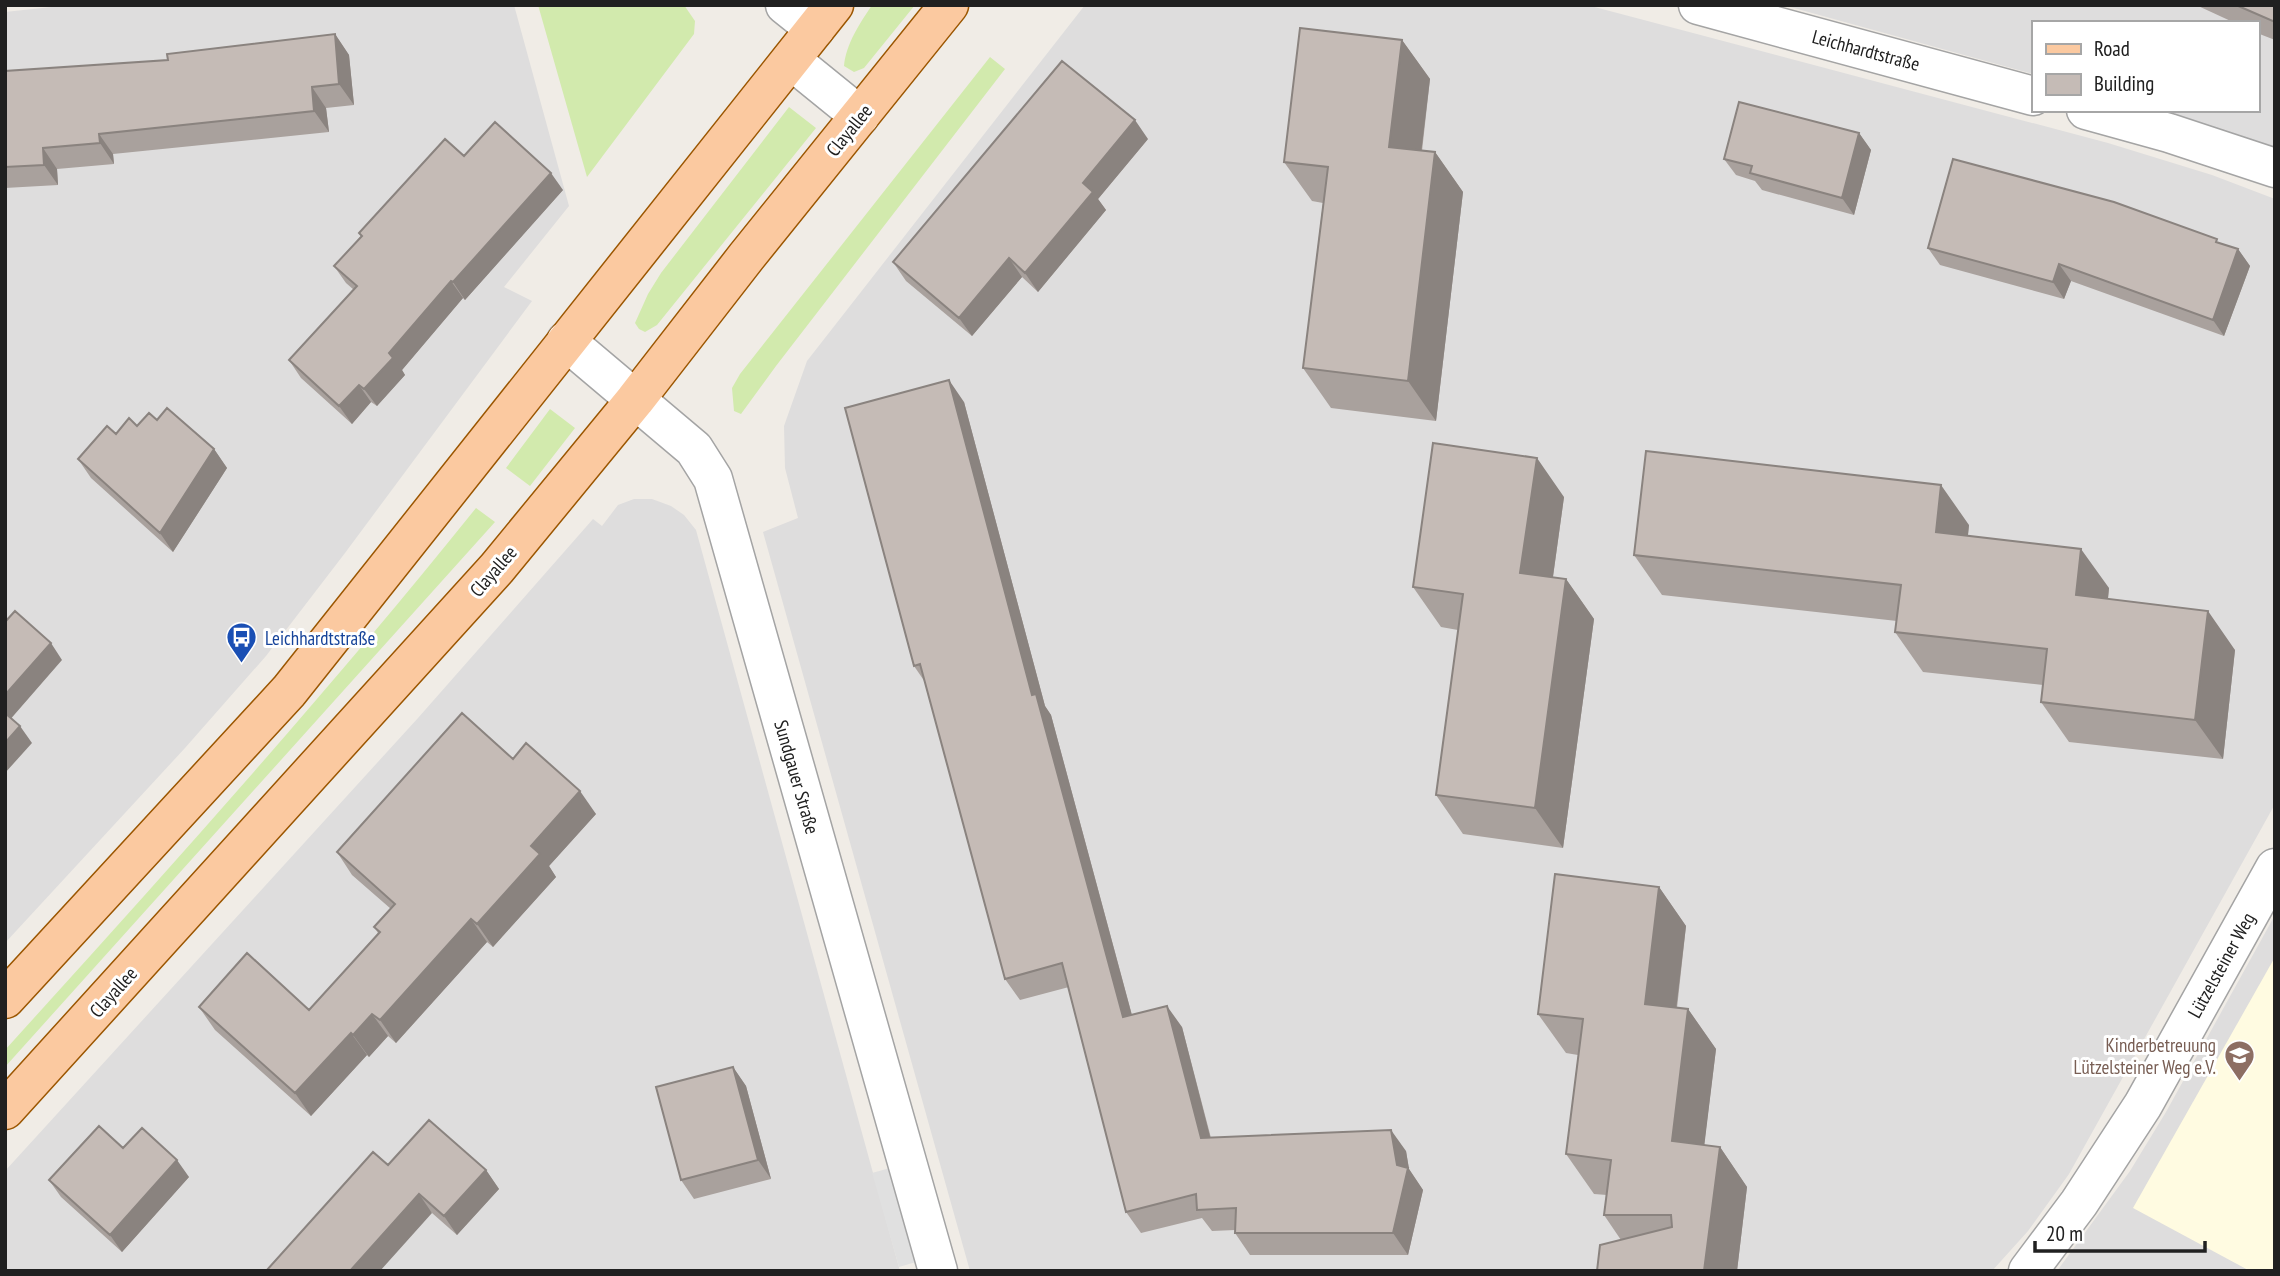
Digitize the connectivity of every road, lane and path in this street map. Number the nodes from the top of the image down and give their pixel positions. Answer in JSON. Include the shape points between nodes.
{"nodes":[{"id":1,"x":785,"y":5,"type":"edge"},
{"id":2,"x":949,"y":5,"type":"edge"},
{"id":3,"x":1698,"y":5,"type":"edge"},
{"id":4,"x":825,"y":17,"type":"edge"},
{"id":5,"x":791,"y":60,"type":"junction"},
{"id":6,"x":2032,"y":96,"type":"edge"},
{"id":7,"x":2093,"y":112,"type":"edge"},
{"id":8,"x":860,"y":116,"type":"junction"},
{"id":9,"x":2275,"y":169,"type":"edge"},
{"id":10,"x":566,"y":341,"type":"junction"},
{"id":11,"x":635,"y":400,"type":"junction"},
{"id":12,"x":2275,"y":868,"type":"edge"},
{"id":13,"x":5,"y":999,"type":"edge"},
{"id":14,"x":5,"y":1110,"type":"edge"},
{"id":15,"x":938,"y":1271,"type":"edge"},
{"id":16,"x":2028,"y":1271,"type":"edge"}],
"edges":[{"from":1,"to":4,"type":"street"},
{"from":2,"to":8,"type":"main road","name":"Clayallee"},
{"from":3,"to":6,"type":"street","name":"Leichhardtstraße"},
{"from":4,"to":5,"type":"main road"},
{"from":5,"to":8,"type":"street"},
{"from":5,"to":10,"type":"main road"},
{"from":7,"to":9,"type":"street"},
{"from":8,"to":11,"type":"main road","name":"Clayallee"},
{"from":10,"to":11,"type":"street","name":"Sundgauer Straße"},
{"from":10,"to":13,"type":"main road","via":[[289,691]]},
{"from":11,"to":14,"type":"main road","name":"Clayallee","via":[[498,568]]},
{"from":11,"to":15,"type":"street","name":"Sundgauer Straße","via":[[694,449],[713,479]]},
{"from":12,"to":16,"type":"street","name":"Lützelsteiner Weg","via":[[2144,1105]]}]}
